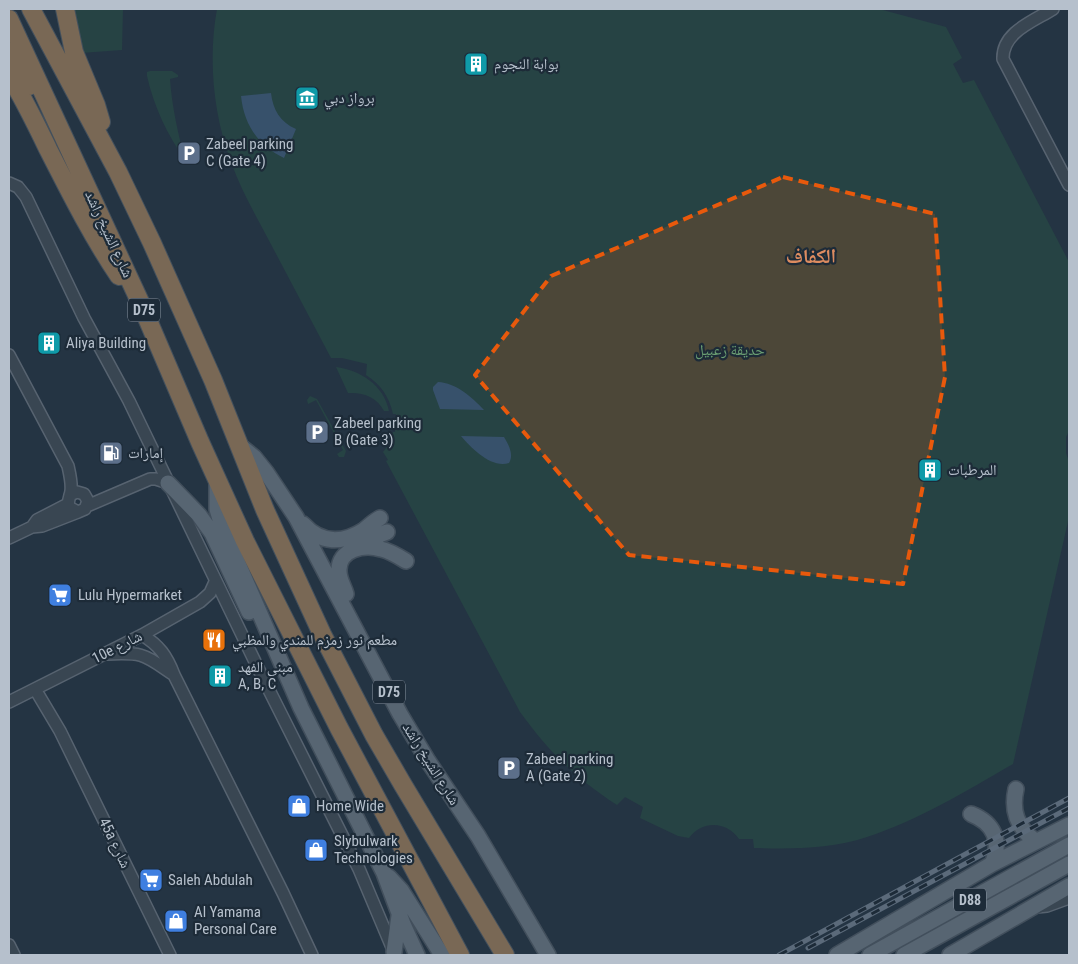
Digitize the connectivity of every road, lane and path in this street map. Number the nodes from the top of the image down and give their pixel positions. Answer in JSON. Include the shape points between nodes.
{"nodes":[{"id":1,"x":31,"y":9,"type":"edge"},
{"id":2,"x":65,"y":9,"type":"edge"},
{"id":3,"x":1053,"y":9,"type":"edge"},
{"id":4,"x":9,"y":19,"type":"edge"},
{"id":5,"x":9,"y":52,"type":"edge"},
{"id":6,"x":12,"y":80,"type":"edge"},
{"id":7,"x":67,"y":143,"type":"junction"},
{"id":8,"x":104,"y":144,"type":"junction"},
{"id":9,"x":13,"y":185,"type":"edge"},
{"id":10,"x":1069,"y":185,"type":"edge"},
{"id":11,"x":141,"y":304,"type":"junction"},
{"id":12,"x":9,"y":355,"type":"edge"},
{"id":13,"x":239,"y":445,"type":"junction"},
{"id":14,"x":217,"y":479,"type":"junction"},
{"id":15,"x":168,"y":483,"type":"junction"},
{"id":16,"x":73,"y":497,"type":"junction"},
{"id":17,"x":82,"y":509,"type":"junction"},
{"id":18,"x":296,"y":516,"type":"junction"},
{"id":19,"x":380,"y":518,"type":"dead end"},
{"id":20,"x":32,"y":526,"type":"junction"},
{"id":21,"x":387,"y":532,"type":"dead end"},
{"id":22,"x":9,"y":538,"type":"edge"},
{"id":23,"x":348,"y":552,"type":"junction"},
{"id":24,"x":406,"y":561,"type":"dead end"},
{"id":25,"x":215,"y":582,"type":"junction"},
{"id":26,"x":348,"y":613,"type":"junction"},
{"id":27,"x":142,"y":635,"type":"junction"},
{"id":28,"x":103,"y":654,"type":"junction"},
{"id":29,"x":174,"y":675,"type":"junction"},
{"id":30,"x":40,"y":686,"type":"junction"},
{"id":31,"x":298,"y":701,"type":"junction"},
{"id":32,"x":9,"y":702,"type":"edge"},
{"id":33,"x":1016,"y":789,"type":"dead end"},
{"id":34,"x":971,"y":814,"type":"dead end"},
{"id":35,"x":1069,"y":825,"type":"edge"},
{"id":36,"x":1035,"y":842,"type":"junction"},
{"id":37,"x":1069,"y":845,"type":"edge"},
{"id":38,"x":992,"y":864,"type":"junction"},
{"id":39,"x":1069,"y":864,"type":"edge"},
{"id":40,"x":384,"y":873,"type":"junction"},
{"id":41,"x":1069,"y":886,"type":"edge"},
{"id":42,"x":1069,"y":898,"type":"edge"},
{"id":43,"x":1033,"y":908,"type":"junction"},
{"id":44,"x":400,"y":914,"type":"junction"},
{"id":45,"x":540,"y":940,"type":"junction"},
{"id":46,"x":9,"y":944,"type":"edge"},
{"id":47,"x":393,"y":953,"type":"edge"},
{"id":48,"x":14,"y":955,"type":"edge"},
{"id":49,"x":170,"y":955,"type":"edge"},
{"id":50,"x":312,"y":955,"type":"edge"},
{"id":51,"x":417,"y":955,"type":"edge"},
{"id":52,"x":442,"y":955,"type":"edge"},
{"id":53,"x":460,"y":955,"type":"edge"},
{"id":54,"x":505,"y":955,"type":"edge"},
{"id":55,"x":544,"y":955,"type":"edge"},
{"id":56,"x":548,"y":955,"type":"edge"},
{"id":57,"x":554,"y":955,"type":"edge"},
{"id":58,"x":837,"y":955,"type":"edge"},
{"id":59,"x":870,"y":955,"type":"edge"},
{"id":60,"x":904,"y":955,"type":"edge"},
{"id":61,"x":950,"y":955,"type":"edge"}],
"edges":[{"from":1,"to":8,"type":"highway","name":"شارع الشيخ راشد","number":"D75"},
{"from":2,"to":8,"type":"highway","via":[[74,52],[99,114]]},
{"from":3,"to":10,"type":"street","via":[[1008,39],[1003,59]]},
{"from":4,"to":7,"type":"highway","name":"شارع الشيخ راشد","number":"D75"},
{"from":5,"to":7,"type":"highway","via":[[43,110]]},
{"from":6,"to":11,"type":"highway","via":[[102,250]]},
{"from":7,"to":11,"type":"highway","name":"شارع الشيخ راشد","number":"D75"},
{"from":8,"to":13,"type":"highway","name":"شارع الشيخ راشد","number":"D75","via":[[181,306]]},
{"from":9,"to":15,"type":"street","via":[[26,197]]},
{"from":11,"to":14,"type":"highway","name":"شارع الشيخ راشد","number":"D75"},
{"from":12,"to":16,"type":"street","via":[[61,450],[68,466]]},
{"from":13,"to":18,"type":"main road","name":"شارع الشيخ راشد","number":"D75","via":[[254,457]]},
{"from":13,"to":54,"type":"highway","name":"شارع الشيخ راشد","number":"D75","via":[[264,510],[347,685]]},
{"from":14,"to":31,"type":"main road","name":"شارع الشيخ راشد","number":"D75","via":[[220,519]]},
{"from":14,"to":53,"type":"highway","name":"شارع الشيخ راشد","number":"D75","via":[[302,657]]},
{"from":15,"to":17,"type":"street","via":[[150,479]]},
{"from":15,"to":25,"type":"street"},
{"from":15,"to":31,"type":"main road","via":[[212,533],[282,682]]},
{"from":16,"to":17,"type":"street","via":[[72,510]]},
{"from":16,"to":17,"type":"street","via":[[88,498]]},
{"from":16,"to":20,"type":"street"},
{"from":17,"to":20,"type":"street","via":[[42,526]]},
{"from":18,"to":19,"type":"main road","via":[[322,538],[339,541],[353,537]]},
{"from":18,"to":26,"type":"main road","name":"شارع الشيخ راشد","number":"D75"},
{"from":20,"to":22,"type":"street"},
{"from":21,"to":23,"type":"main road","via":[[361,541]]},
{"from":23,"to":24,"type":"main road","via":[[374,547]]},
{"from":23,"to":26,"type":"main road","via":[[340,563],[339,574],[348,597]]},
{"from":25,"to":27,"type":"street","name":"10e شارع","via":[[210,593],[200,602]]},
{"from":25,"to":47,"type":"street","via":[[360,869]]},
{"from":26,"to":45,"type":"main road","name":"شارع الشيخ راشد","number":"D75","via":[[400,714]]},
{"from":27,"to":28,"type":"street","name":"10e شارع"},
{"from":27,"to":29,"type":"street","via":[[162,650]]},
{"from":28,"to":29,"type":"street","via":[[142,655]]},
{"from":28,"to":30,"type":"street","name":"10e شارع"},
{"from":29,"to":50,"type":"street"},
{"from":30,"to":32,"type":"street","name":"10e شارع"},
{"from":30,"to":49,"type":"street","name":"45a شارع"},
{"from":31,"to":40,"type":"main road","name":"شارع الشيخ راشد","number":"D75"},
{"from":33,"to":36,"type":"main road","via":[[1016,818]]},
{"from":34,"to":38,"type":"main road","via":[[981,818],[994,834],[997,844]]},
{"from":35,"to":36,"type":"main road"},
{"from":36,"to":38,"type":"main road"},
{"from":37,"to":59,"type":"main road","number":"D88"},
{"from":38,"to":58,"type":"main road"},
{"from":39,"to":60,"type":"main road","number":"D88"},
{"from":40,"to":44,"type":"main road","name":"شارع الشيخ راشد","number":"D75"},
{"from":40,"to":52,"type":"main road","via":[[401,890]]},
{"from":41,"to":43,"type":"main road"},
{"from":42,"to":43,"type":"street"},
{"from":43,"to":61,"type":"main road"},
{"from":44,"to":47,"type":"main road"},
{"from":44,"to":51,"type":"main road","name":"شارع الشيخ راشد","number":"D75"},
{"from":45,"to":55,"type":"main road"},
{"from":45,"to":56,"type":"main road","name":"شارع الشيخ راشد","number":"D75"},
{"from":45,"to":57,"type":"main road"},
{"from":46,"to":48,"type":"street"}]}
